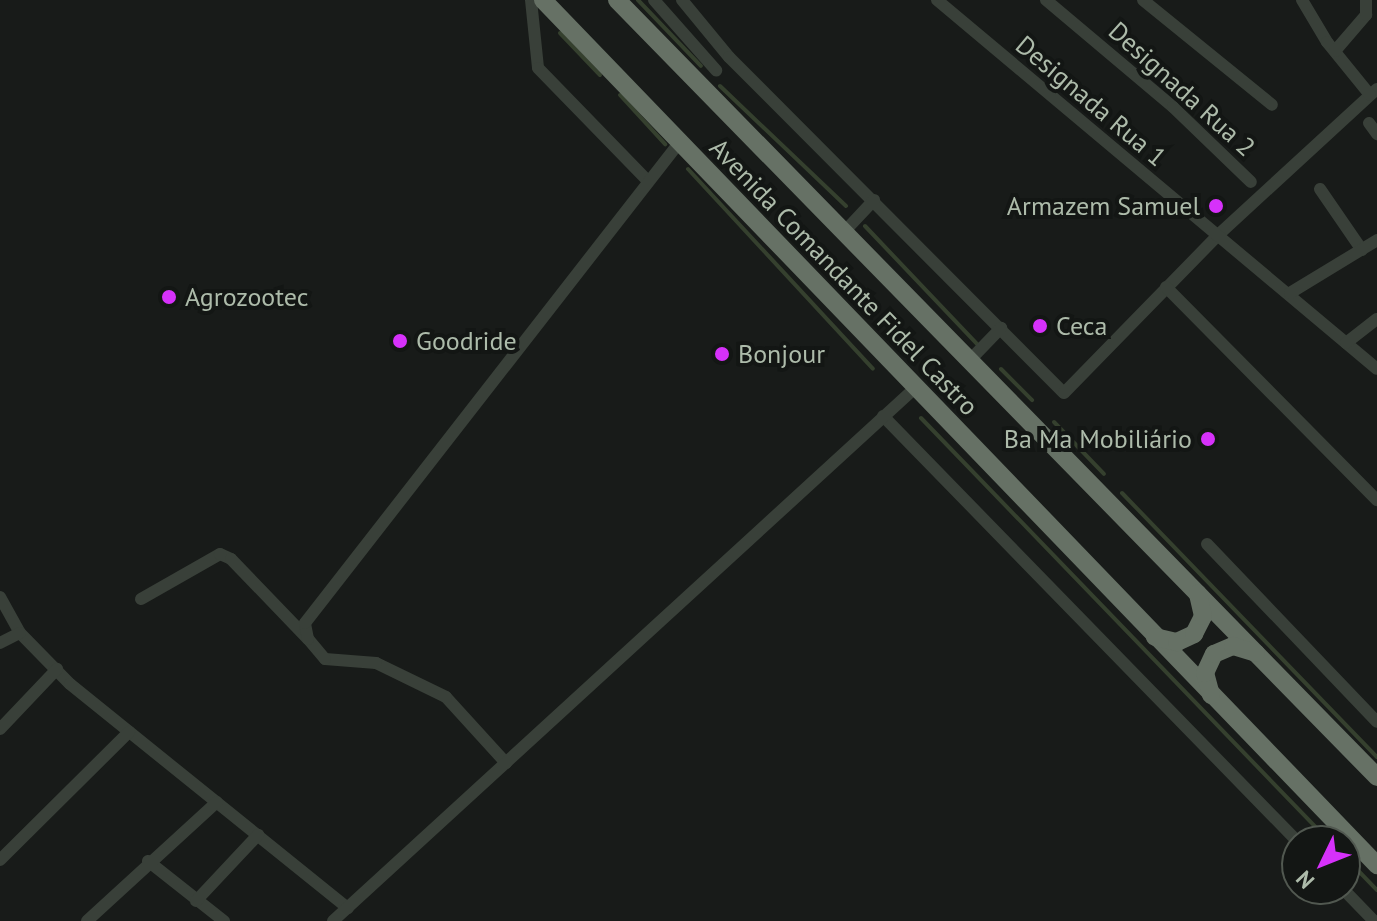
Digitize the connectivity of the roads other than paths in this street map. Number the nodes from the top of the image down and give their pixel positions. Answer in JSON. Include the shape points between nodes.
{"nodes":[{"id":1,"x":531,"y":0,"type":"edge"},
{"id":2,"x":543,"y":0,"type":"edge"},
{"id":3,"x":617,"y":0,"type":"edge"},
{"id":4,"x":654,"y":0,"type":"edge"},
{"id":5,"x":682,"y":0,"type":"edge"},
{"id":6,"x":1046,"y":0,"type":"edge"},
{"id":7,"x":1143,"y":0,"type":"edge"},
{"id":8,"x":1302,"y":0,"type":"edge"},
{"id":9,"x":1366,"y":0,"type":"edge"},
{"id":10,"x":942,"y":2,"type":"edge"},
{"id":11,"x":1335,"y":51,"type":"junction"},
{"id":12,"x":729,"y":57,"type":"junction"},
{"id":13,"x":716,"y":70,"type":"junction"},
{"id":14,"x":701,"y":86,"type":"junction"},
{"id":15,"x":1374,"y":92,"type":"edge"},
{"id":16,"x":1272,"y":105,"type":"dead end"},
{"id":17,"x":1369,"y":123,"type":"dead end"},
{"id":18,"x":1377,"y":134,"type":"edge"},
{"id":19,"x":679,"y":143,"type":"junction"},
{"id":20,"x":646,"y":179,"type":"junction"},
{"id":21,"x":1251,"y":182,"type":"dead end"},
{"id":22,"x":1320,"y":189,"type":"dead end"},
{"id":23,"x":874,"y":200,"type":"junction"},
{"id":24,"x":844,"y":232,"type":"junction"},
{"id":25,"x":1217,"y":236,"type":"junction"},
{"id":26,"x":1377,"y":240,"type":"edge"},
{"id":27,"x":1362,"y":250,"type":"junction"},
{"id":28,"x":1166,"y":287,"type":"junction"},
{"id":29,"x":1290,"y":293,"type":"junction"},
{"id":30,"x":1377,"y":319,"type":"edge"},
{"id":31,"x":1001,"y":328,"type":"junction"},
{"id":32,"x":1346,"y":343,"type":"junction"},
{"id":33,"x":970,"y":360,"type":"junction"},
{"id":34,"x":1377,"y":369,"type":"edge"},
{"id":35,"x":915,"y":388,"type":"junction"},
{"id":36,"x":883,"y":416,"type":"junction"},
{"id":37,"x":1377,"y":500,"type":"edge"},
{"id":38,"x":1207,"y":544,"type":"dead end"},
{"id":39,"x":1195,"y":588,"type":"junction"},
{"id":40,"x":0,"y":597,"type":"edge"},
{"id":41,"x":141,"y":599,"type":"dead end"},
{"id":42,"x":20,"y":633,"type":"junction"},
{"id":43,"x":1149,"y":633,"type":"junction"},
{"id":44,"x":308,"y":639,"type":"junction"},
{"id":45,"x":0,"y":643,"type":"edge"},
{"id":46,"x":1258,"y":655,"type":"junction"},
{"id":47,"x":57,"y":669,"type":"junction"},
{"id":48,"x":1213,"y":698,"type":"junction"},
{"id":49,"x":1377,"y":722,"type":"edge"},
{"id":50,"x":0,"y":729,"type":"edge"},
{"id":51,"x":129,"y":732,"type":"junction"},
{"id":52,"x":506,"y":763,"type":"junction"},
{"id":53,"x":1377,"y":777,"type":"edge"},
{"id":54,"x":217,"y":802,"type":"junction"},
{"id":55,"x":1281,"y":825,"type":"edge"},
{"id":56,"x":258,"y":835,"type":"junction"},
{"id":57,"x":0,"y":860,"type":"edge"},
{"id":58,"x":148,"y":861,"type":"junction"},
{"id":59,"x":1377,"y":865,"type":"edge"},
{"id":60,"x":196,"y":901,"type":"junction"},
{"id":61,"x":1358,"y":905,"type":"edge"},
{"id":62,"x":348,"y":908,"type":"junction"},
{"id":63,"x":87,"y":921,"type":"edge"},
{"id":64,"x":224,"y":921,"type":"edge"},
{"id":65,"x":333,"y":921,"type":"edge"},
{"id":66,"x":1374,"y":921,"type":"edge"}],
"edges":[{"from":1,"to":20,"type":"street","via":[[538,68]]},
{"from":2,"to":19,"type":"highway","name":"Avenida Comandante Fidel Castro"},
{"from":3,"to":14,"type":"highway","name":"Avenida Comandante Fidel Castro"},
{"from":4,"to":13,"type":"street"},
{"from":5,"to":12,"type":"street"},
{"from":6,"to":21,"type":"street","name":"Designada Rua 2"},
{"from":7,"to":16,"type":"street"},
{"from":8,"to":11,"type":"street"},
{"from":9,"to":11,"type":"street","via":[[1366,15]]},
{"from":10,"to":25,"type":"street","name":"Designada Rua 1"},
{"from":11,"to":15,"type":"street"},
{"from":12,"to":13,"type":"street"},
{"from":12,"to":23,"type":"street"},
{"from":13,"to":14,"type":"street"},
{"from":14,"to":24,"type":"highway","name":"Avenida Comandante Fidel Castro"},
{"from":15,"to":25,"type":"street"},
{"from":17,"to":18,"type":"street"},
{"from":19,"to":20,"type":"street"},
{"from":19,"to":35,"type":"highway","name":"Avenida Comandante Fidel Castro"},
{"from":20,"to":44,"type":"street","via":[[308,618]]},
{"from":22,"to":27,"type":"street"},
{"from":23,"to":24,"type":"street"},
{"from":23,"to":31,"type":"street"},
{"from":24,"to":33,"type":"highway","name":"Avenida Comandante Fidel Castro"},
{"from":25,"to":28,"type":"street"},
{"from":25,"to":29,"type":"street","name":"Designada Rua 1"},
{"from":26,"to":27,"type":"street"},
{"from":27,"to":29,"type":"street"},
{"from":28,"to":31,"type":"street","via":[[1064,393]]},
{"from":28,"to":37,"type":"street"},
{"from":29,"to":32,"type":"street","name":"Designada Rua 1"},
{"from":30,"to":32,"type":"street"},
{"from":31,"to":33,"type":"street"},
{"from":32,"to":34,"type":"street","name":"Designada Rua 1"},
{"from":33,"to":39,"type":"highway","name":"Avenida Comandante Fidel Castro"},
{"from":35,"to":36,"type":"street"},
{"from":35,"to":43,"type":"highway","name":"Avenida Comandante Fidel Castro"},
{"from":36,"to":52,"type":"street"},
{"from":36,"to":55,"type":"street"},
{"from":38,"to":49,"type":"street"},
{"from":39,"to":43,"type":"highway","via":[[1204,611],[1194,634],[1172,642]]},
{"from":39,"to":46,"type":"highway","name":"Avenida Comandante Fidel Castro"},
{"from":40,"to":42,"type":"street"},
{"from":41,"to":44,"type":"street","via":[[220,554],[231,559]]},
{"from":42,"to":45,"type":"street"},
{"from":42,"to":47,"type":"street"},
{"from":43,"to":48,"type":"highway","name":"Avenida Comandante Fidel Castro"},
{"from":44,"to":52,"type":"street","via":[[325,659],[376,663],[436,691]]},
{"from":46,"to":48,"type":"highway","via":[[1238,646],[1214,654],[1205,673]]},
{"from":46,"to":53,"type":"highway","name":"Avenida Comandante Fidel Castro"},
{"from":47,"to":50,"type":"street"},
{"from":47,"to":51,"type":"street"},
{"from":48,"to":59,"type":"highway","name":"Avenida Comandante Fidel Castro"},
{"from":51,"to":54,"type":"street"},
{"from":51,"to":57,"type":"street"},
{"from":52,"to":62,"type":"street"},
{"from":54,"to":56,"type":"street"},
{"from":54,"to":58,"type":"street"},
{"from":56,"to":60,"type":"street"},
{"from":56,"to":62,"type":"street"},
{"from":58,"to":60,"type":"street"},
{"from":58,"to":63,"type":"street"},
{"from":60,"to":64,"type":"street"},
{"from":61,"to":66,"type":"street"},
{"from":62,"to":65,"type":"street"}]}
